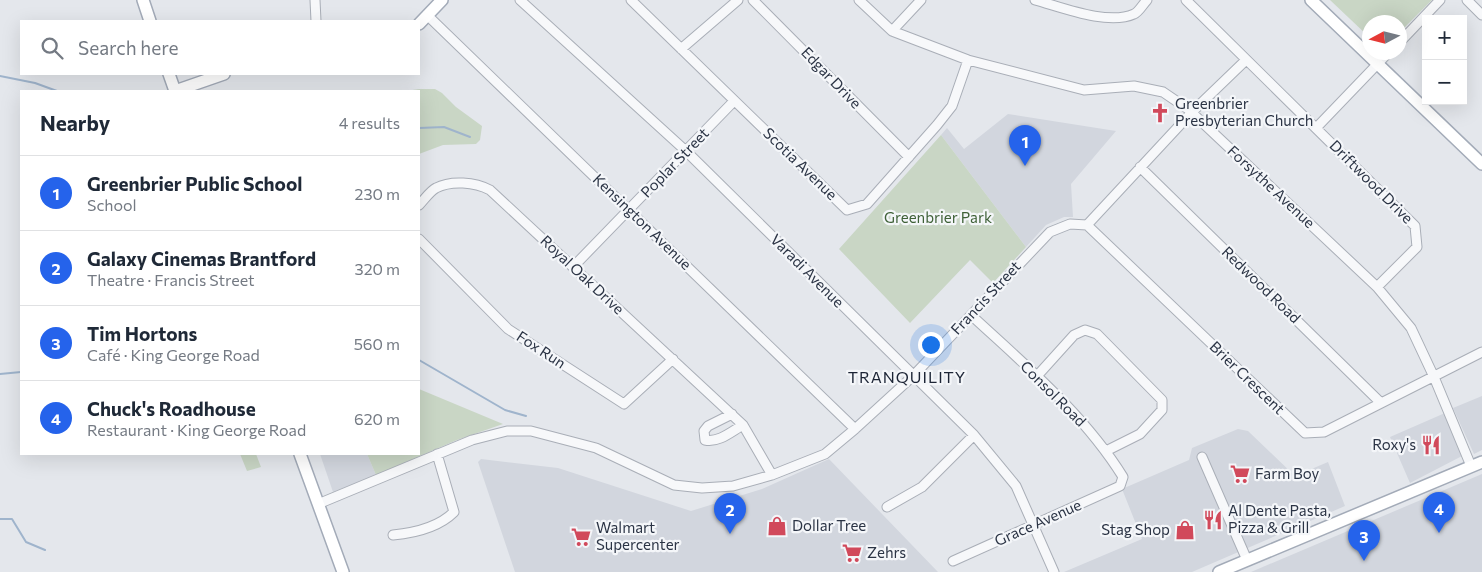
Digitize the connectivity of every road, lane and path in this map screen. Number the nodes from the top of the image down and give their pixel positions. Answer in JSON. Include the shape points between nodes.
{"nodes":[{"id":1,"x":143,"y":0,"type":"edge"},
{"id":2,"x":315,"y":0,"type":"edge"},
{"id":3,"x":442,"y":0,"type":"edge"},
{"id":4,"x":520,"y":0,"type":"edge"},
{"id":5,"x":631,"y":0,"type":"edge"},
{"id":6,"x":738,"y":0,"type":"edge"},
{"id":7,"x":753,"y":0,"type":"edge"},
{"id":8,"x":859,"y":0,"type":"edge"},
{"id":9,"x":921,"y":0,"type":"edge"},
{"id":10,"x":1035,"y":0,"type":"edge"},
{"id":11,"x":1147,"y":0,"type":"edge"},
{"id":12,"x":1186,"y":0,"type":"edge"},
{"id":13,"x":1311,"y":0,"type":"edge"},
{"id":14,"x":1440,"y":0,"type":"edge"},
{"id":15,"x":1467,"y":0,"type":"edge"},
{"id":16,"x":1482,"y":14,"type":"edge"},
{"id":17,"x":423,"y":19,"type":"edge"},
{"id":18,"x":150,"y":20,"type":"edge"},
{"id":19,"x":316,"y":20,"type":"edge"},
{"id":20,"x":892,"y":31,"type":"junction"},
{"id":21,"x":1407,"y":35,"type":"edge"},
{"id":22,"x":681,"y":49,"type":"junction"},
{"id":23,"x":968,"y":60,"type":"junction"},
{"id":24,"x":1246,"y":60,"type":"junction"},
{"id":25,"x":1382,"y":60,"type":"edge"},
{"id":26,"x":1378,"y":64,"type":"junction"},
{"id":27,"x":169,"y":75,"type":"edge"},
{"id":28,"x":221,"y":75,"type":"edge"},
{"id":29,"x":175,"y":90,"type":"edge"},
{"id":30,"x":178,"y":90,"type":"edge"},
{"id":31,"x":734,"y":101,"type":"junction"},
{"id":32,"x":1192,"y":112,"type":"junction"},
{"id":33,"x":1316,"y":127,"type":"junction"},
{"id":34,"x":687,"y":152,"type":"junction"},
{"id":35,"x":909,"y":157,"type":"junction"},
{"id":36,"x":1482,"y":164,"type":"edge"},
{"id":37,"x":1140,"y":167,"type":"junction"},
{"id":38,"x":420,"y":204,"type":"edge"},
{"id":39,"x":630,"y":210,"type":"junction"},
{"id":40,"x":1087,"y":225,"type":"junction"},
{"id":41,"x":420,"y":240,"type":"edge"},
{"id":42,"x":573,"y":268,"type":"junction"},
{"id":43,"x":1377,"y":287,"type":"junction"},
{"id":44,"x":971,"y":315,"type":"junction"},
{"id":45,"x":1482,"y":352,"type":"edge"},
{"id":46,"x":673,"y":359,"type":"junction"},
{"id":47,"x":913,"y":376,"type":"junction"},
{"id":48,"x":1037,"y":376,"type":"junction"},
{"id":49,"x":1434,"y":377,"type":"junction"},
{"id":50,"x":1381,"y":403,"type":"junction"},
{"id":51,"x":732,"y":414,"type":"junction"},
{"id":52,"x":743,"y":425,"type":"junction"},
{"id":53,"x":855,"y":430,"type":"junction"},
{"id":54,"x":974,"y":435,"type":"junction"},
{"id":55,"x":1106,"y":451,"type":"junction"},
{"id":56,"x":437,"y":454,"type":"junction"},
{"id":57,"x":300,"y":455,"type":"edge"},
{"id":58,"x":1202,"y":457,"type":"dead end"},
{"id":59,"x":1477,"y":464,"type":"edge"},
{"id":60,"x":772,"y":475,"type":"junction"},
{"id":61,"x":1122,"y":483,"type":"joint"},
{"id":62,"x":318,"y":504,"type":"junction"},
{"id":63,"x":887,"y":507,"type":"dead end"},
{"id":64,"x":1034,"y":526,"type":"junction"},
{"id":65,"x":392,"y":535,"type":"dead end"},
{"id":66,"x":1246,"y":560,"type":"junction"},
{"id":67,"x":953,"y":561,"type":"dead end"},
{"id":68,"x":343,"y":572,"type":"edge"},
{"id":69,"x":1054,"y":572,"type":"edge"},
{"id":70,"x":1219,"y":572,"type":"edge"}],
"edges":[{"from":1,"to":18,"type":"main road"},
{"from":2,"to":19,"type":"street"},
{"from":3,"to":17,"type":"main road"},
{"from":4,"to":34,"type":"street","name":"Varadi Avenue"},
{"from":5,"to":22,"type":"street","name":"Scotia Avenue"},
{"from":6,"to":22,"type":"street"},
{"from":7,"to":35,"type":"street","name":"Edgar Drive"},
{"from":8,"to":20,"type":"street","name":"Forsythe Avenue"},
{"from":9,"to":20,"type":"street"},
{"from":10,"to":11,"type":"street","via":[[1117,18],[1135,14]]},
{"from":12,"to":24,"type":"street","name":"Driftwood Drive"},
{"from":13,"to":26,"type":"main road"},
{"from":14,"to":21,"type":"street"},
{"from":15,"to":16,"type":"street"},
{"from":17,"to":39,"type":"street","name":"Kensington Avenue"},
{"from":20,"to":23,"type":"street","name":"Forsythe Avenue"},
{"from":22,"to":31,"type":"street","name":"Scotia Avenue"},
{"from":23,"to":32,"type":"street","name":"Forsythe Avenue","via":[[1084,90],[1134,86],[1163,92]]},
{"from":23,"to":35,"type":"street","name":"Scotia Avenue","via":[[952,106]]},
{"from":24,"to":32,"type":"street"},
{"from":24,"to":33,"type":"street","name":"Driftwood Drive"},
{"from":25,"to":26,"type":"street"},
{"from":26,"to":33,"type":"street"},
{"from":26,"to":36,"type":"main road"},
{"from":27,"to":29,"type":"main road"},
{"from":28,"to":30,"type":"main road"},
{"from":31,"to":34,"type":"street","name":"Poplar Street"},
{"from":31,"to":35,"type":"street","name":"Scotia Avenue","via":[[847,210],[866,204]]},
{"from":32,"to":37,"type":"street"},
{"from":32,"to":43,"type":"street","name":"Forsythe Avenue"},
{"from":33,"to":43,"type":"street","name":"Driftwood Drive","via":[[1415,226],[1417,247]]},
{"from":34,"to":39,"type":"street","name":"Poplar Street"},
{"from":34,"to":47,"type":"street","name":"Varadi Avenue"},
{"from":37,"to":40,"type":"street"},
{"from":37,"to":50,"type":"street","name":"Redwood Road"},
{"from":38,"to":42,"type":"street","name":"Royal Oak Drive","via":[[435,188],[480,184]]},
{"from":39,"to":42,"type":"street","name":"Poplar Street"},
{"from":39,"to":53,"type":"street","name":"Kensington Avenue"},
{"from":40,"to":44,"type":"street","name":"Francis Street","via":[[1070,224],[1050,232]]},
{"from":40,"to":50,"type":"street","name":"Brier Crescent","via":[[1305,433],[1324,432]]},
{"from":41,"to":46,"type":"street","name":"Fox Run","via":[[508,329],[624,404]]},
{"from":42,"to":46,"type":"street","name":"Royal Oak Drive"},
{"from":43,"to":49,"type":"street","name":"Forsythe Avenue","via":[[1411,328]]},
{"from":44,"to":47,"type":"street","name":"Francis Street"},
{"from":44,"to":48,"type":"street","name":"Consol Road"},
{"from":45,"to":49,"type":"street","name":"Brier Crescent"},
{"from":46,"to":51,"type":"street","name":"Royal Oak Drive"},
{"from":47,"to":53,"type":"street","name":"Francis Street"},
{"from":47,"to":54,"type":"street","name":"Varadi Avenue"},
{"from":48,"to":55,"type":"street","name":"Consol Road"},
{"from":48,"to":55,"type":"street","via":[[1074,335],[1085,330],[1097,334],[1153,389],[1162,400],[1162,410],[1140,434]]},
{"from":49,"to":50,"type":"street","name":"Brier Crescent"},
{"from":49,"to":59,"type":"street","name":"Forsythe Avenue"},
{"from":51,"to":52,"type":"street","name":"Royal Oak Drive"},
{"from":51,"to":52,"type":"street","via":[[708,426],[704,431],[705,440],[720,438]]},
{"from":52,"to":60,"type":"street","name":"Royal Oak Drive"},
{"from":53,"to":60,"type":"street","name":"Francis Street","via":[[825,454]]},
{"from":54,"to":63,"type":"street","via":[[922,487]]},
{"from":54,"to":64,"type":"street","name":"Varadi Avenue","via":[[1016,486]]},
{"from":55,"to":61,"type":"street","name":"Consol Road","via":[[1122,477]]},
{"from":56,"to":60,"type":"street","name":"Francis Street","via":[[506,431],[531,431],[596,448],[674,485],[702,488],[733,486]]},
{"from":56,"to":62,"type":"street","name":"Francis Street"},
{"from":56,"to":65,"type":"street","via":[[454,512],[446,520],[407,534]]},
{"from":57,"to":62,"type":"main road"},
{"from":58,"to":66,"type":"street"},
{"from":59,"to":66,"type":"main road"},
{"from":61,"to":64,"type":"street","name":"Grace Avenue"},
{"from":62,"to":68,"type":"main road"},
{"from":64,"to":67,"type":"street","name":"Grace Avenue"},
{"from":64,"to":69,"type":"street","name":"Varadi Avenue"},
{"from":66,"to":70,"type":"main road"}]}
